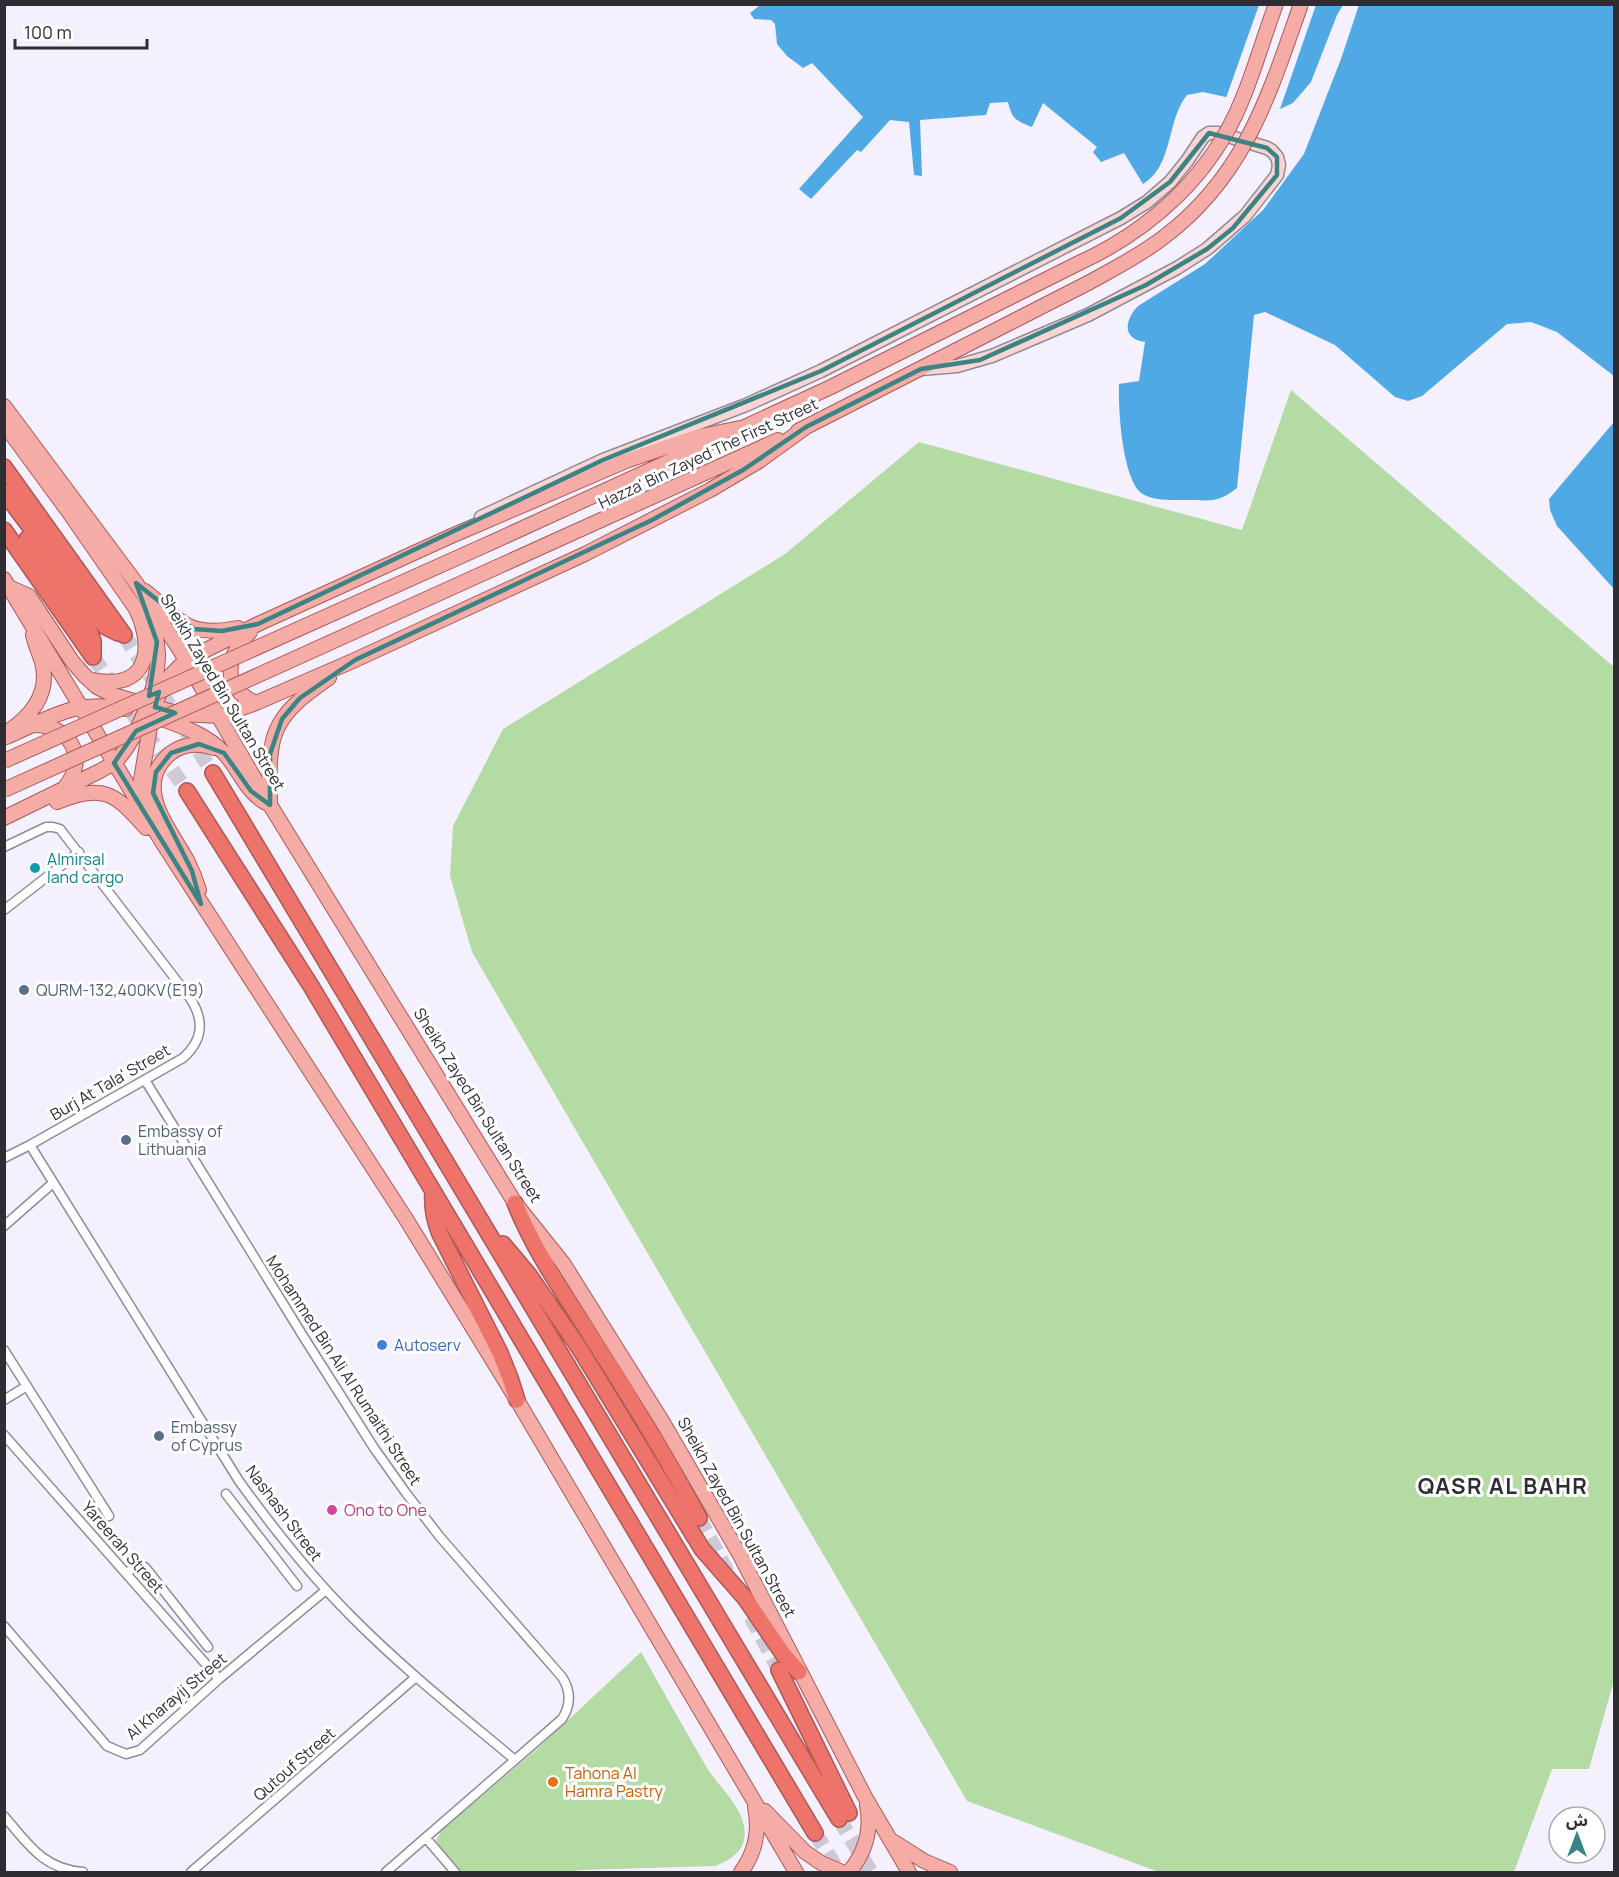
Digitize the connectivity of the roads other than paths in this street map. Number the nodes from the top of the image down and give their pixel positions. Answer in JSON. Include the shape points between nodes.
{"nodes":[{"id":1,"x":1275,"y":4,"type":"edge"},
{"id":2,"x":1301,"y":4,"type":"edge"},
{"id":3,"x":921,"y":369,"type":"junction"},
{"id":4,"x":4,"y":406,"type":"edge"},
{"id":5,"x":4,"y":424,"type":"edge"},
{"id":6,"x":745,"y":427,"type":"junction"},
{"id":7,"x":806,"y":427,"type":"junction"},
{"id":8,"x":4,"y":467,"type":"edge"},
{"id":9,"x":4,"y":492,"type":"edge"},
{"id":10,"x":4,"y":508,"type":"edge"},
{"id":11,"x":4,"y":530,"type":"edge"},
{"id":12,"x":448,"y":537,"type":"junction"},
{"id":13,"x":8,"y":583,"type":"edge"},
{"id":14,"x":136,"y":583,"type":"junction"},
{"id":15,"x":31,"y":621,"type":"junction"},
{"id":16,"x":258,"y":624,"type":"junction"},
{"id":17,"x":186,"y":660,"type":"junction"},
{"id":18,"x":354,"y":660,"type":"junction"},
{"id":19,"x":88,"y":680,"type":"junction"},
{"id":20,"x":256,"y":703,"type":"junction"},
{"id":21,"x":81,"y":706,"type":"junction"},
{"id":22,"x":149,"y":710,"type":"junction"},
{"id":23,"x":220,"y":716,"type":"junction"},
{"id":24,"x":34,"y":725,"type":"junction"},
{"id":25,"x":4,"y":733,"type":"edge"},
{"id":26,"x":4,"y":738,"type":"edge"},
{"id":27,"x":224,"y":753,"type":"junction"},
{"id":28,"x":4,"y":761,"type":"edge"},
{"id":29,"x":114,"y":763,"type":"junction"},
{"id":30,"x":213,"y":773,"type":"tunnel mouth"},
{"id":31,"x":64,"y":789,"type":"junction"},
{"id":32,"x":4,"y":790,"type":"edge"},
{"id":33,"x":187,"y":791,"type":"tunnel mouth"},
{"id":34,"x":270,"y":805,"type":"junction"},
{"id":35,"x":4,"y":819,"type":"edge"},
{"id":36,"x":162,"y":842,"type":"junction"},
{"id":37,"x":4,"y":847,"type":"edge"},
{"id":38,"x":80,"y":852,"type":"junction"},
{"id":39,"x":201,"y":904,"type":"junction"},
{"id":40,"x":4,"y":910,"type":"edge"},
{"id":41,"x":145,"y":1080,"type":"junction"},
{"id":42,"x":30,"y":1145,"type":"junction"},
{"id":43,"x":4,"y":1158,"type":"edge"},
{"id":44,"x":53,"y":1183,"type":"junction"},
{"id":45,"x":433,"y":1192,"type":"junction"},
{"id":46,"x":515,"y":1203,"type":"junction"},
{"id":47,"x":4,"y":1226,"type":"edge"},
{"id":48,"x":490,"y":1236,"type":"junction"},
{"id":49,"x":4,"y":1350,"type":"edge"},
{"id":50,"x":27,"y":1386,"type":"junction"},
{"id":51,"x":4,"y":1400,"type":"edge"},
{"id":52,"x":517,"y":1400,"type":"junction"},
{"id":53,"x":4,"y":1435,"type":"edge"},
{"id":54,"x":226,"y":1494,"type":"dead end"},
{"id":55,"x":109,"y":1516,"type":"dead end"},
{"id":56,"x":699,"y":1518,"type":"tunnel mouth"},
{"id":57,"x":276,"y":1532,"type":"junction"},
{"id":58,"x":263,"y":1542,"type":"junction"},
{"id":59,"x":126,"y":1573,"type":"junction"},
{"id":60,"x":297,"y":1586,"type":"dead end"},
{"id":61,"x":326,"y":1590,"type":"junction"},
{"id":62,"x":187,"y":1621,"type":"junction"},
{"id":63,"x":4,"y":1626,"type":"edge"},
{"id":64,"x":174,"y":1627,"type":"junction"},
{"id":65,"x":208,"y":1647,"type":"dead end"},
{"id":66,"x":779,"y":1670,"type":"tunnel mouth"},
{"id":67,"x":800,"y":1672,"type":"junction"},
{"id":68,"x":416,"y":1677,"type":"junction"},
{"id":69,"x":219,"y":1679,"type":"junction"},
{"id":70,"x":515,"y":1760,"type":"junction"},
{"id":71,"x":865,"y":1797,"type":"junction"},
{"id":72,"x":754,"y":1802,"type":"junction"},
{"id":73,"x":4,"y":1816,"type":"edge"},
{"id":74,"x":815,"y":1833,"type":"tunnel mouth"},
{"id":75,"x":426,"y":1838,"type":"junction"},
{"id":76,"x":890,"y":1839,"type":"junction"},
{"id":77,"x":83,"y":1872,"type":"edge"},
{"id":78,"x":191,"y":1872,"type":"edge"},
{"id":79,"x":386,"y":1872,"type":"edge"},
{"id":80,"x":455,"y":1872,"type":"edge"},
{"id":81,"x":741,"y":1872,"type":"edge"},
{"id":82,"x":796,"y":1872,"type":"edge"},
{"id":83,"x":842,"y":1872,"type":"edge"},
{"id":84,"x":849,"y":1872,"type":"edge"},
{"id":85,"x":909,"y":1872,"type":"edge"},
{"id":86,"x":950,"y":1872,"type":"edge"}],
"edges":[{"from":1,"to":6,"type":"main road","name":"Hazza' Bin Zayed The First Street","bridge":true,"via":[[1242,101],[1223,137],[1200,171],[1146,224],[1115,245]]},
{"from":2,"to":3,"type":"main road","name":"Hazza' Bin Zayed The First Street","bridge":true,"via":[[1259,119],[1240,153],[1194,212],[1151,247]]},
{"from":3,"to":7,"type":"main road","name":"Hazza' Bin Zayed The First Street"},
{"from":3,"to":12,"type":"street","via":[[957,366],[992,356],[1088,315],[1177,268],[1221,239],[1256,204],[1277,175],[1275,154],[1218,133],[1209,134],[1164,187],[1120,218],[821,371],[746,405],[603,460],[497,508]]},
{"from":4,"to":14,"type":"main road","name":"Sheikh Zayed Bin Sultan Street"},
{"from":5,"to":19,"type":"main road","via":[[141,620],[145,645],[138,671],[124,682]]},
{"from":6,"to":12,"type":"main road","via":[[696,437],[642,455]]},
{"from":6,"to":28,"type":"main road","name":"Hazza' Bin Zayed The First Street","bridge":true},
{"from":7,"to":18,"type":"main road","via":[[743,471],[652,520]]},
{"from":7,"to":32,"type":"main road","name":"Hazza' Bin Zayed The First Street","bridge":true},
{"from":8,"to":9,"type":"highway","via":[[124,635],[102,623]]},
{"from":10,"to":11,"type":"highway","via":[[87,625],[93,640],[93,657]]},
{"from":12,"to":16,"type":"main road"},
{"from":13,"to":15,"type":"main road"},
{"from":13,"to":19,"type":"main road","via":[[29,596]]},
{"from":14,"to":16,"type":"main road","via":[[194,629],[222,631]]},
{"from":14,"to":17,"type":"main road","name":"Sheikh Zayed Bin Sultan Street"},
{"from":14,"to":22,"type":"main road","via":[[150,612],[157,642]]},
{"from":15,"to":21,"type":"main road"},
{"from":15,"to":25,"type":"main road","via":[[43,670],[43,688],[28,716]]},
{"from":16,"to":17,"type":"main road"},
{"from":16,"to":20,"type":"main road","via":[[238,645],[230,664],[239,691]]},
{"from":17,"to":22,"type":"main road","via":[[166,680]]},
{"from":17,"to":23,"type":"main road","name":"Sheikh Zayed Bin Sultan Street"},
{"from":18,"to":20,"type":"main road"},
{"from":18,"to":34,"type":"main road","via":[[300,698],[282,719],[270,754]]},
{"from":19,"to":22,"type":"main road"},
{"from":20,"to":23,"type":"main road"},
{"from":21,"to":22,"type":"main road"},
{"from":21,"to":24,"type":"main road"},
{"from":21,"to":29,"type":"main road"},
{"from":22,"to":23,"type":"main road"},
{"from":22,"to":27,"type":"main road","via":[[210,741]]},
{"from":22,"to":29,"type":"main road"},
{"from":22,"to":36,"type":"main road","via":[[141,788]]},
{"from":23,"to":34,"type":"main road","name":"Sheikh Zayed Bin Sultan Street"},
{"from":24,"to":26,"type":"main road"},
{"from":24,"to":31,"type":"main road","via":[[57,729],[73,746],[76,769]]},
{"from":27,"to":34,"type":"main road","via":[[251,791]]},
{"from":27,"to":39,"type":"main road","via":[[199,744],[177,749],[160,765],[153,783],[155,804],[192,871]]},
{"from":29,"to":31,"type":"main road"},
{"from":29,"to":36,"type":"main road"},
{"from":30,"to":48,"type":"highway"},
{"from":31,"to":35,"type":"main road"},
{"from":33,"to":45,"type":"highway","via":[[311,986]]},
{"from":34,"to":46,"type":"main road","name":"Sheikh Zayed Bin Sultan Street"},
{"from":35,"to":36,"type":"main road","via":[[83,792],[101,793],[126,806]]},
{"from":36,"to":39,"type":"main road"},
{"from":37,"to":38,"type":"street","name":"Burj At Tala' Street","via":[[53,827],[60,829]]},
{"from":38,"to":40,"type":"street"},
{"from":38,"to":41,"type":"street","name":"Burj At Tala' Street","via":[[190,998],[199,1018],[200,1029],[192,1049]]},
{"from":39,"to":52,"type":"main road","via":[[400,1210]]},
{"from":41,"to":42,"type":"street","name":"Burj At Tala' Street"},
{"from":41,"to":70,"type":"street","name":"Mohammed Bin Ali Al Rumaithi Street","via":[[374,1448],[440,1537],[565,1682],[569,1701],[562,1719]]},
{"from":42,"to":43,"type":"street","name":"Burj At Tala' Street"},
{"from":42,"to":44,"type":"street","name":"Nashash Street"},
{"from":44,"to":47,"type":"street"},
{"from":44,"to":57,"type":"street","name":"Nashash Street","via":[[239,1481]]},
{"from":45,"to":52,"type":"highway","via":[[440,1234],[500,1353]]},
{"from":45,"to":74,"type":"highway"},
{"from":46,"to":56,"type":"highway","via":[[540,1256],[662,1450]]},
{"from":46,"to":67,"type":"main road","name":"Sheikh Zayed Bin Sultan Street","via":[[563,1263],[662,1420],[740,1555]]},
{"from":48,"to":66,"type":"highway","via":[[844,1816]]},
{"from":48,"to":67,"type":"highway","via":[[512,1253],[529,1275],[605,1388],[702,1549],[745,1598]]},
{"from":49,"to":50,"type":"street","name":"Yareerah Street"},
{"from":50,"to":51,"type":"street"},
{"from":50,"to":55,"type":"street","name":"Yareerah Street"},
{"from":52,"to":72,"type":"main road"},
{"from":53,"to":59,"type":"street","name":"Yareerah Street"},
{"from":54,"to":58,"type":"street"},
{"from":57,"to":58,"type":"street"},
{"from":57,"to":61,"type":"street","name":"Nashash Street"},
{"from":58,"to":60,"type":"street"},
{"from":59,"to":62,"type":"street","via":[[138,1565],[145,1567]]},
{"from":59,"to":64,"type":"street","name":"Yareerah Street"},
{"from":61,"to":68,"type":"street","name":"Nashash Street"},
{"from":61,"to":69,"type":"street","name":"Al Kharayij Street"},
{"from":62,"to":64,"type":"street"},
{"from":62,"to":65,"type":"street"},
{"from":63,"to":69,"type":"street","name":"Al Kharayij Street","via":[[107,1746],[126,1754],[140,1750]]},
{"from":64,"to":69,"type":"street","name":"Yareerah Street"},
{"from":67,"to":71,"type":"main road","name":"Sheikh Zayed Bin Sultan Street"},
{"from":68,"to":70,"type":"street","name":"Nashash Street"},
{"from":68,"to":78,"type":"street","name":"Qutouf Street"},
{"from":70,"to":75,"type":"street","name":"Mohammed Bin Ali Al Rumaithi Street"},
{"from":71,"to":76,"type":"main road","name":"Sheikh Zayed Bin Sultan Street"},
{"from":71,"to":84,"type":"main road","via":[[867,1839]]},
{"from":72,"to":81,"type":"main road","via":[[756,1840]]},
{"from":72,"to":82,"type":"main road"},
{"from":72,"to":83,"type":"main road","via":[[805,1852]]},
{"from":73,"to":77,"type":"street","via":[[41,1857],[59,1868]]},
{"from":75,"to":79,"type":"street","name":"Mohammed Bin Ali Al Rumaithi Street"},
{"from":75,"to":80,"type":"street"},
{"from":76,"to":85,"type":"main road","name":"Sheikh Zayed Bin Sultan Street"},
{"from":76,"to":86,"type":"main road"}]}
